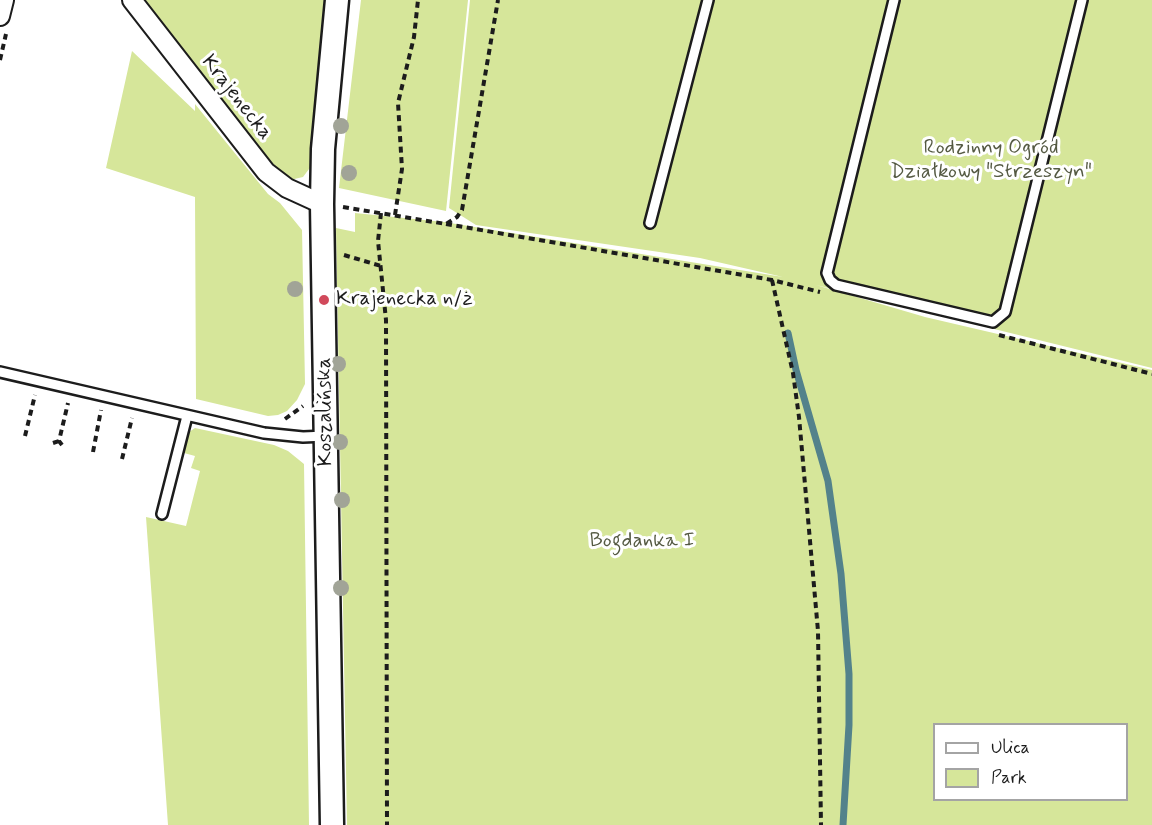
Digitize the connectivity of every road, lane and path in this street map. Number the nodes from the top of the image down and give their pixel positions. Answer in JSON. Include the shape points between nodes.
{"nodes":[{"id":1,"x":4,"y":0,"type":"edge"},
{"id":2,"x":132,"y":0,"type":"edge"},
{"id":3,"x":337,"y":0,"type":"edge"},
{"id":4,"x":418,"y":0,"type":"edge"},
{"id":5,"x":498,"y":0,"type":"edge"},
{"id":6,"x":708,"y":0,"type":"edge"},
{"id":7,"x":894,"y":0,"type":"edge"},
{"id":8,"x":1082,"y":0,"type":"edge"},
{"id":9,"x":0,"y":16,"type":"edge"},
{"id":10,"x":322,"y":204,"type":"junction"},
{"id":11,"x":381,"y":213,"type":"junction"},
{"id":12,"x":395,"y":216,"type":"junction"},
{"id":13,"x":650,"y":223,"type":"dead end"},
{"id":14,"x":446,"y":224,"type":"junction"},
{"id":15,"x":336,"y":253,"type":"dead end"},
{"id":16,"x":381,"y":266,"type":"junction"},
{"id":17,"x":772,"y":280,"type":"junction"},
{"id":18,"x":822,"y":292,"type":"dead end"},
{"id":19,"x":995,"y":334,"type":"dead end"},
{"id":20,"x":0,"y":372,"type":"edge"},
{"id":21,"x":1152,"y":374,"type":"edge"},
{"id":22,"x":35,"y":395,"type":"dead end"},
{"id":23,"x":306,"y":399,"type":"dead end"},
{"id":24,"x":68,"y":403,"type":"dead end"},
{"id":25,"x":102,"y":410,"type":"dead end"},
{"id":26,"x":187,"y":416,"type":"junction"},
{"id":27,"x":132,"y":418,"type":"dead end"},
{"id":28,"x":281,"y":420,"type":"dead end"},
{"id":29,"x":25,"y":436,"type":"dead end"},
{"id":30,"x":326,"y":436,"type":"junction"},
{"id":31,"x":53,"y":443,"type":"dead end"},
{"id":32,"x":93,"y":452,"type":"dead end"},
{"id":33,"x":122,"y":459,"type":"dead end"},
{"id":34,"x":162,"y":514,"type":"dead end"},
{"id":35,"x":332,"y":825,"type":"edge"},
{"id":36,"x":387,"y":825,"type":"edge"},
{"id":37,"x":821,"y":825,"type":"edge"}],
"edges":[{"from":1,"to":9,"type":"street"},
{"from":2,"to":10,"type":"street","name":"Krajenecka","via":[[266,172],[287,188]]},
{"from":3,"to":10,"type":"street","name":"Koszalińska","via":[[323,149]]},
{"from":4,"to":12,"type":"path","via":[[414,38],[398,103],[402,169]]},
{"from":5,"to":14,"type":"path","via":[[462,210]]},
{"from":6,"to":13,"type":"lane"},
{"from":7,"to":8,"type":"lane","via":[[827,273],[836,285],[993,322],[1005,312]]},
{"from":10,"to":11,"type":"path"},
{"from":10,"to":30,"type":"street","name":"Koszalińska"},
{"from":11,"to":12,"type":"path"},
{"from":11,"to":16,"type":"path"},
{"from":12,"to":14,"type":"path"},
{"from":14,"to":17,"type":"path"},
{"from":15,"to":16,"type":"path"},
{"from":16,"to":36,"type":"path","via":[[386,320]]},
{"from":17,"to":18,"type":"path"},
{"from":17,"to":37,"type":"path","via":[[793,373],[800,429],[818,631]]},
{"from":19,"to":21,"type":"path"},
{"from":20,"to":26,"type":"lane"},
{"from":22,"to":29,"type":"path"},
{"from":23,"to":28,"type":"path","via":[[302,408]]},
{"from":24,"to":31,"type":"path","via":[[61,443]]},
{"from":25,"to":32,"type":"path"},
{"from":26,"to":30,"type":"lane","via":[[264,433]]},
{"from":26,"to":34,"type":"lane"},
{"from":27,"to":33,"type":"path"},
{"from":30,"to":35,"type":"street","name":"Koszalińska"}]}
